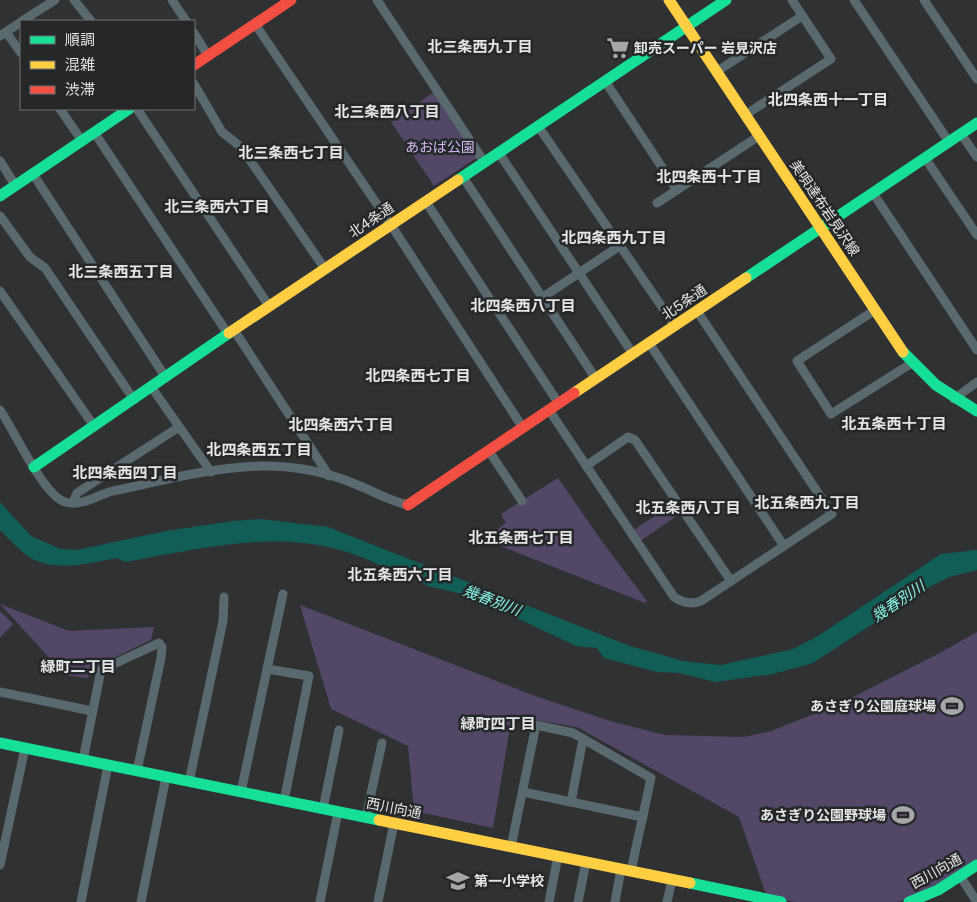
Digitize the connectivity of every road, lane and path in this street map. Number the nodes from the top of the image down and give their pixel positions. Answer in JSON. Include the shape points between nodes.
{"nodes":[{"id":1,"x":54,"y":0,"type":"edge"},
{"id":2,"x":74,"y":0,"type":"edge"},
{"id":3,"x":172,"y":0,"type":"edge"},
{"id":4,"x":291,"y":0,"type":"edge"},
{"id":5,"x":377,"y":0,"type":"edge"},
{"id":6,"x":669,"y":0,"type":"edge"},
{"id":7,"x":726,"y":0,"type":"edge"},
{"id":8,"x":792,"y":0,"type":"edge"},
{"id":9,"x":854,"y":0,"type":"edge"},
{"id":10,"x":924,"y":0,"type":"edge"},
{"id":11,"x":802,"y":16,"type":"junction"},
{"id":12,"x":25,"y":20,"type":"edge"},
{"id":13,"x":90,"y":20,"type":"edge"},
{"id":14,"x":185,"y":20,"type":"edge"},
{"id":15,"x":20,"y":23,"type":"edge"},
{"id":16,"x":254,"y":24,"type":"junction"},
{"id":17,"x":687,"y":27,"type":"junction"},
{"id":18,"x":3,"y":34,"type":"edge"},
{"id":19,"x":195,"y":36,"type":"edge"},
{"id":20,"x":20,"y":52,"type":"edge"},
{"id":21,"x":208,"y":56,"type":"junction"},
{"id":22,"x":195,"y":64,"type":"edge"},
{"id":23,"x":716,"y":72,"type":"junction"},
{"id":24,"x":977,"y":79,"type":"edge"},
{"id":25,"x":605,"y":81,"type":"junction"},
{"id":26,"x":195,"y":86,"type":"edge"},
{"id":27,"x":61,"y":110,"type":"edge"},
{"id":28,"x":127,"y":110,"type":"edge"},
{"id":29,"x":138,"y":110,"type":"edge"},
{"id":30,"x":745,"y":115,"type":"junction"},
{"id":31,"x":977,"y":123,"type":"edge"},
{"id":32,"x":538,"y":126,"type":"junction"},
{"id":33,"x":94,"y":132,"type":"junction"},
{"id":34,"x":960,"y":134,"type":"junction"},
{"id":35,"x":759,"y":136,"type":"junction"},
{"id":36,"x":82,"y":141,"type":"junction"},
{"id":37,"x":949,"y":142,"type":"junction"},
{"id":38,"x":499,"y":153,"type":"junction"},
{"id":39,"x":977,"y":157,"type":"edge"},
{"id":40,"x":925,"y":158,"type":"junction"},
{"id":41,"x":0,"y":161,"type":"edge"},
{"id":42,"x":485,"y":163,"type":"junction"},
{"id":43,"x":32,"y":174,"type":"junction"},
{"id":44,"x":463,"y":177,"type":"junction"},
{"id":45,"x":15,"y":185,"type":"junction"},
{"id":46,"x":677,"y":190,"type":"junction"},
{"id":47,"x":873,"y":193,"type":"junction"},
{"id":48,"x":0,"y":196,"type":"edge"},
{"id":49,"x":426,"y":202,"type":"junction"},
{"id":50,"x":657,"y":203,"type":"dead end"},
{"id":51,"x":0,"y":216,"type":"edge"},
{"id":52,"x":391,"y":225,"type":"junction"},
{"id":53,"x":820,"y":228,"type":"junction"},
{"id":54,"x":977,"y":235,"type":"edge"},
{"id":55,"x":621,"y":245,"type":"junction"},
{"id":56,"x":325,"y":269,"type":"junction"},
{"id":57,"x":579,"y":273,"type":"junction"},
{"id":58,"x":0,"y":291,"type":"edge"},
{"id":59,"x":543,"y":297,"type":"junction"},
{"id":60,"x":268,"y":306,"type":"junction"},
{"id":61,"x":875,"y":310,"type":"junction"},
{"id":62,"x":697,"y":311,"type":"junction"},
{"id":63,"x":675,"y":326,"type":"junction"},
{"id":64,"x":231,"y":332,"type":"junction"},
{"id":65,"x":649,"y":343,"type":"junction"},
{"id":66,"x":977,"y":350,"type":"edge"},
{"id":67,"x":633,"y":354,"type":"junction"},
{"id":68,"x":912,"y":363,"type":"junction"},
{"id":69,"x":166,"y":378,"type":"junction"},
{"id":70,"x":596,"y":379,"type":"junction"},
{"id":71,"x":977,"y":382,"type":"edge"},
{"id":72,"x":152,"y":388,"type":"junction"},
{"id":73,"x":954,"y":399,"type":"junction"},
{"id":74,"x":134,"y":400,"type":"junction"},
{"id":75,"x":554,"y":407,"type":"junction"},
{"id":76,"x":0,"y":410,"type":"edge"},
{"id":77,"x":977,"y":411,"type":"edge"},
{"id":78,"x":94,"y":426,"type":"junction"},
{"id":79,"x":179,"y":426,"type":"junction"},
{"id":80,"x":523,"y":428,"type":"junction"},
{"id":81,"x":489,"y":451,"type":"junction"},
{"id":82,"x":586,"y":466,"type":"junction"},
{"id":83,"x":34,"y":467,"type":"junction"},
{"id":84,"x":211,"y":472,"type":"junction"},
{"id":85,"x":329,"y":476,"type":"junction"},
{"id":86,"x":522,"y":501,"type":"dead end"},
{"id":87,"x":74,"y":502,"type":"junction"},
{"id":88,"x":408,"y":505,"type":"joint"},
{"id":89,"x":784,"y":546,"type":"junction"},
{"id":90,"x":731,"y":581,"type":"junction"},
{"id":91,"x":283,"y":594,"type":"dead end"},
{"id":92,"x":224,"y":597,"type":"dead end"},
{"id":93,"x":267,"y":669,"type":"junction"},
{"id":94,"x":0,"y":692,"type":"edge"},
{"id":95,"x":92,"y":712,"type":"junction"},
{"id":96,"x":339,"y":730,"type":"dead end"},
{"id":97,"x":583,"y":739,"type":"junction"},
{"id":98,"x":382,"y":742,"type":"dead end"},
{"id":99,"x":0,"y":743,"type":"edge"},
{"id":100,"x":25,"y":748,"type":"junction"},
{"id":101,"x":83,"y":760,"type":"junction"},
{"id":102,"x":108,"y":765,"type":"junction"},
{"id":103,"x":138,"y":771,"type":"junction"},
{"id":104,"x":166,"y":777,"type":"junction"},
{"id":105,"x":189,"y":782,"type":"junction"},
{"id":106,"x":241,"y":792,"type":"junction"},
{"id":107,"x":523,"y":792,"type":"junction"},
{"id":108,"x":284,"y":801,"type":"junction"},
{"id":109,"x":571,"y":802,"type":"junction"},
{"id":110,"x":323,"y":808,"type":"junction"},
{"id":111,"x":338,"y":812,"type":"junction"},
{"id":112,"x":366,"y":817,"type":"junction"},
{"id":113,"x":643,"y":817,"type":"junction"},
{"id":114,"x":394,"y":823,"type":"junction"},
{"id":115,"x":511,"y":847,"type":"junction"},
{"id":116,"x":558,"y":856,"type":"junction"},
{"id":117,"x":586,"y":862,"type":"junction"},
{"id":118,"x":0,"y":864,"type":"edge"},
{"id":119,"x":977,"y":865,"type":"edge"},
{"id":120,"x":626,"y":870,"type":"junction"},
{"id":121,"x":960,"y":876,"type":"junction"},
{"id":122,"x":672,"y":880,"type":"junction"},
{"id":123,"x":728,"y":897,"type":"edge"},
{"id":124,"x":81,"y":902,"type":"edge"},
{"id":125,"x":141,"y":902,"type":"edge"},
{"id":126,"x":320,"y":902,"type":"edge"},
{"id":127,"x":378,"y":902,"type":"edge"},
{"id":128,"x":549,"y":902,"type":"edge"},
{"id":129,"x":578,"y":902,"type":"edge"},
{"id":130,"x":615,"y":902,"type":"edge"},
{"id":131,"x":667,"y":902,"type":"edge"},
{"id":132,"x":782,"y":902,"type":"edge"},
{"id":133,"x":909,"y":902,"type":"edge"},
{"id":134,"x":977,"y":902,"type":"edge"}],
"edges":[{"from":1,"to":12,"type":"street"},
{"from":2,"to":13,"type":"street"},
{"from":3,"to":14,"type":"street"},
{"from":4,"to":16,"type":"street"},
{"from":5,"to":42,"type":"street"},
{"from":6,"to":17,"type":"street","name":"美唄達布岩見沢線"},
{"from":7,"to":17,"type":"street","name":"北4条通"},
{"from":8,"to":11,"type":"street"},
{"from":9,"to":37,"type":"street"},
{"from":10,"to":24,"type":"street"},
{"from":11,"to":23,"type":"street"},
{"from":11,"to":30,"type":"street","via":[[831,59]]},
{"from":15,"to":18,"type":"street"},
{"from":16,"to":21,"type":"street"},
{"from":16,"to":52,"type":"street"},
{"from":17,"to":23,"type":"street","name":"美唄達布岩見沢線"},
{"from":17,"to":25,"type":"street","name":"北4条通"},
{"from":18,"to":20,"type":"street"},
{"from":19,"to":21,"type":"street"},
{"from":21,"to":22,"type":"street"},
{"from":23,"to":30,"type":"street","name":"美唄達布岩見沢線"},
{"from":25,"to":32,"type":"street","name":"北4条通"},
{"from":25,"to":46,"type":"street"},
{"from":26,"to":56,"type":"street","via":[[222,132],[241,147]]},
{"from":27,"to":36,"type":"street"},
{"from":28,"to":33,"type":"street"},
{"from":29,"to":60,"type":"street"},
{"from":30,"to":35,"type":"street","name":"美唄達布岩見沢線"},
{"from":31,"to":34,"type":"street","name":"北5条通"},
{"from":32,"to":38,"type":"street","name":"北4条通"},
{"from":32,"to":55,"type":"street"},
{"from":33,"to":36,"type":"street"},
{"from":33,"to":64,"type":"street"},
{"from":34,"to":37,"type":"street","name":"北5条通"},
{"from":34,"to":39,"type":"street"},
{"from":35,"to":46,"type":"street"},
{"from":35,"to":53,"type":"street","name":"美唄達布岩見沢線"},
{"from":36,"to":43,"type":"street"},
{"from":37,"to":40,"type":"street","name":"北5条通"},
{"from":38,"to":42,"type":"street","name":"北4条通"},
{"from":38,"to":57,"type":"street"},
{"from":40,"to":47,"type":"street","name":"北5条通"},
{"from":40,"to":54,"type":"street"},
{"from":41,"to":45,"type":"street"},
{"from":42,"to":44,"type":"street","name":"北4条通"},
{"from":43,"to":45,"type":"street"},
{"from":43,"to":69,"type":"street"},
{"from":44,"to":49,"type":"street","name":"北4条通"},
{"from":44,"to":59,"type":"street"},
{"from":45,"to":48,"type":"street"},
{"from":46,"to":50,"type":"street"},
{"from":47,"to":53,"type":"street","name":"北5条通"},
{"from":47,"to":66,"type":"street"},
{"from":49,"to":52,"type":"street","name":"北4条通"},
{"from":49,"to":75,"type":"street"},
{"from":51,"to":74,"type":"street","via":[[30,257],[46,268]]},
{"from":52,"to":56,"type":"street","name":"北4条通"},
{"from":52,"to":80,"type":"street"},
{"from":53,"to":61,"type":"street","name":"美唄達布岩見沢線"},
{"from":53,"to":62,"type":"street","name":"北5条通"},
{"from":55,"to":57,"type":"street"},
{"from":55,"to":63,"type":"street"},
{"from":56,"to":60,"type":"street","name":"北4条通"},
{"from":57,"to":59,"type":"street"},
{"from":57,"to":67,"type":"street"},
{"from":58,"to":78,"type":"street"},
{"from":59,"to":70,"type":"street"},
{"from":60,"to":64,"type":"street","name":"北4条通"},
{"from":61,"to":68,"type":"street","name":"美唄達布岩見沢線"},
{"from":61,"to":68,"type":"street","via":[[797,361],[831,414]]},
{"from":62,"to":63,"type":"street","name":"北5条通"},
{"from":62,"to":89,"type":"street","via":[[832,514]]},
{"from":63,"to":65,"type":"street","name":"北5条通"},
{"from":64,"to":69,"type":"street","name":"北4条通"},
{"from":64,"to":85,"type":"street"},
{"from":65,"to":67,"type":"street","name":"北5条通"},
{"from":65,"to":89,"type":"street"},
{"from":67,"to":70,"type":"street","name":"北5条通"},
{"from":68,"to":73,"type":"street","name":"美唄達布岩見沢線"},
{"from":69,"to":72,"type":"street","name":"北4条通"},
{"from":70,"to":75,"type":"street","name":"北5条通"},
{"from":71,"to":73,"type":"street"},
{"from":72,"to":74,"type":"street","name":"北4条通"},
{"from":72,"to":79,"type":"street"},
{"from":73,"to":77,"type":"street","name":"美唄達布岩見沢線"},
{"from":74,"to":78,"type":"street","name":"北4条通"},
{"from":75,"to":80,"type":"street","name":"北5条通"},
{"from":75,"to":82,"type":"street"},
{"from":76,"to":83,"type":"street"},
{"from":78,"to":83,"type":"street","name":"北4条通"},
{"from":79,"to":84,"type":"street"},
{"from":79,"to":87,"type":"street","via":[[77,493]]},
{"from":80,"to":81,"type":"street","name":"北5条通"},
{"from":81,"to":86,"type":"street"},
{"from":81,"to":88,"type":"street","name":"北5条通"},
{"from":82,"to":90,"type":"street","via":[[674,597],[695,604]]},
{"from":82,"to":90,"type":"street","via":[[628,438],[635,440]]},
{"from":83,"to":87,"type":"street","via":[[57,498]]},
{"from":84,"to":85,"type":"street","via":[[246,467],[284,467]]},
{"from":84,"to":87,"type":"street"},
{"from":85,"to":88,"type":"street"},
{"from":89,"to":90,"type":"street"},
{"from":91,"to":93,"type":"street"},
{"from":92,"to":105,"type":"street"},
{"from":93,"to":106,"type":"street"},
{"from":93,"to":108,"type":"street","via":[[309,676]]},
{"from":94,"to":95,"type":"street"},
{"from":95,"to":101,"type":"street"},
{"from":95,"to":103,"type":"street","via":[[101,670],[158,643],[162,648],[161,658]]},
{"from":96,"to":110,"type":"street"},
{"from":97,"to":107,"type":"street","via":[[573,733],[536,725]]},
{"from":97,"to":109,"type":"street"},
{"from":97,"to":113,"type":"street","via":[[651,778]]},
{"from":98,"to":112,"type":"street"},
{"from":99,"to":100,"type":"street","name":"西川向通"},
{"from":100,"to":101,"type":"street","name":"西川向通"},
{"from":100,"to":118,"type":"street"},
{"from":101,"to":102,"type":"street","name":"西川向通"},
{"from":102,"to":103,"type":"street","name":"西川向通"},
{"from":102,"to":124,"type":"street"},
{"from":103,"to":104,"type":"street","name":"西川向通"},
{"from":104,"to":105,"type":"street","name":"西川向通"},
{"from":104,"to":125,"type":"street"},
{"from":105,"to":106,"type":"street","name":"西川向通"},
{"from":106,"to":108,"type":"street","name":"西川向通"},
{"from":107,"to":109,"type":"street"},
{"from":107,"to":115,"type":"street"},
{"from":108,"to":110,"type":"street","name":"西川向通"},
{"from":109,"to":113,"type":"street"},
{"from":110,"to":111,"type":"street","name":"西川向通"},
{"from":111,"to":112,"type":"street","name":"西川向通"},
{"from":111,"to":126,"type":"street"},
{"from":112,"to":114,"type":"street","name":"西川向通"},
{"from":113,"to":120,"type":"street"},
{"from":114,"to":115,"type":"street","name":"西川向通"},
{"from":114,"to":127,"type":"street"},
{"from":115,"to":116,"type":"street","name":"西川向通"},
{"from":116,"to":117,"type":"street","name":"西川向通"},
{"from":116,"to":128,"type":"street"},
{"from":117,"to":120,"type":"street","name":"西川向通"},
{"from":117,"to":129,"type":"street"},
{"from":119,"to":121,"type":"street","name":"西川向通"},
{"from":120,"to":122,"type":"street","name":"西川向通"},
{"from":120,"to":130,"type":"street"},
{"from":121,"to":133,"type":"street","name":"西川向通"},
{"from":121,"to":134,"type":"street"},
{"from":122,"to":123,"type":"street","name":"西川向通"},
{"from":122,"to":131,"type":"street"},
{"from":123,"to":132,"type":"street","name":"西川向通"}]}
